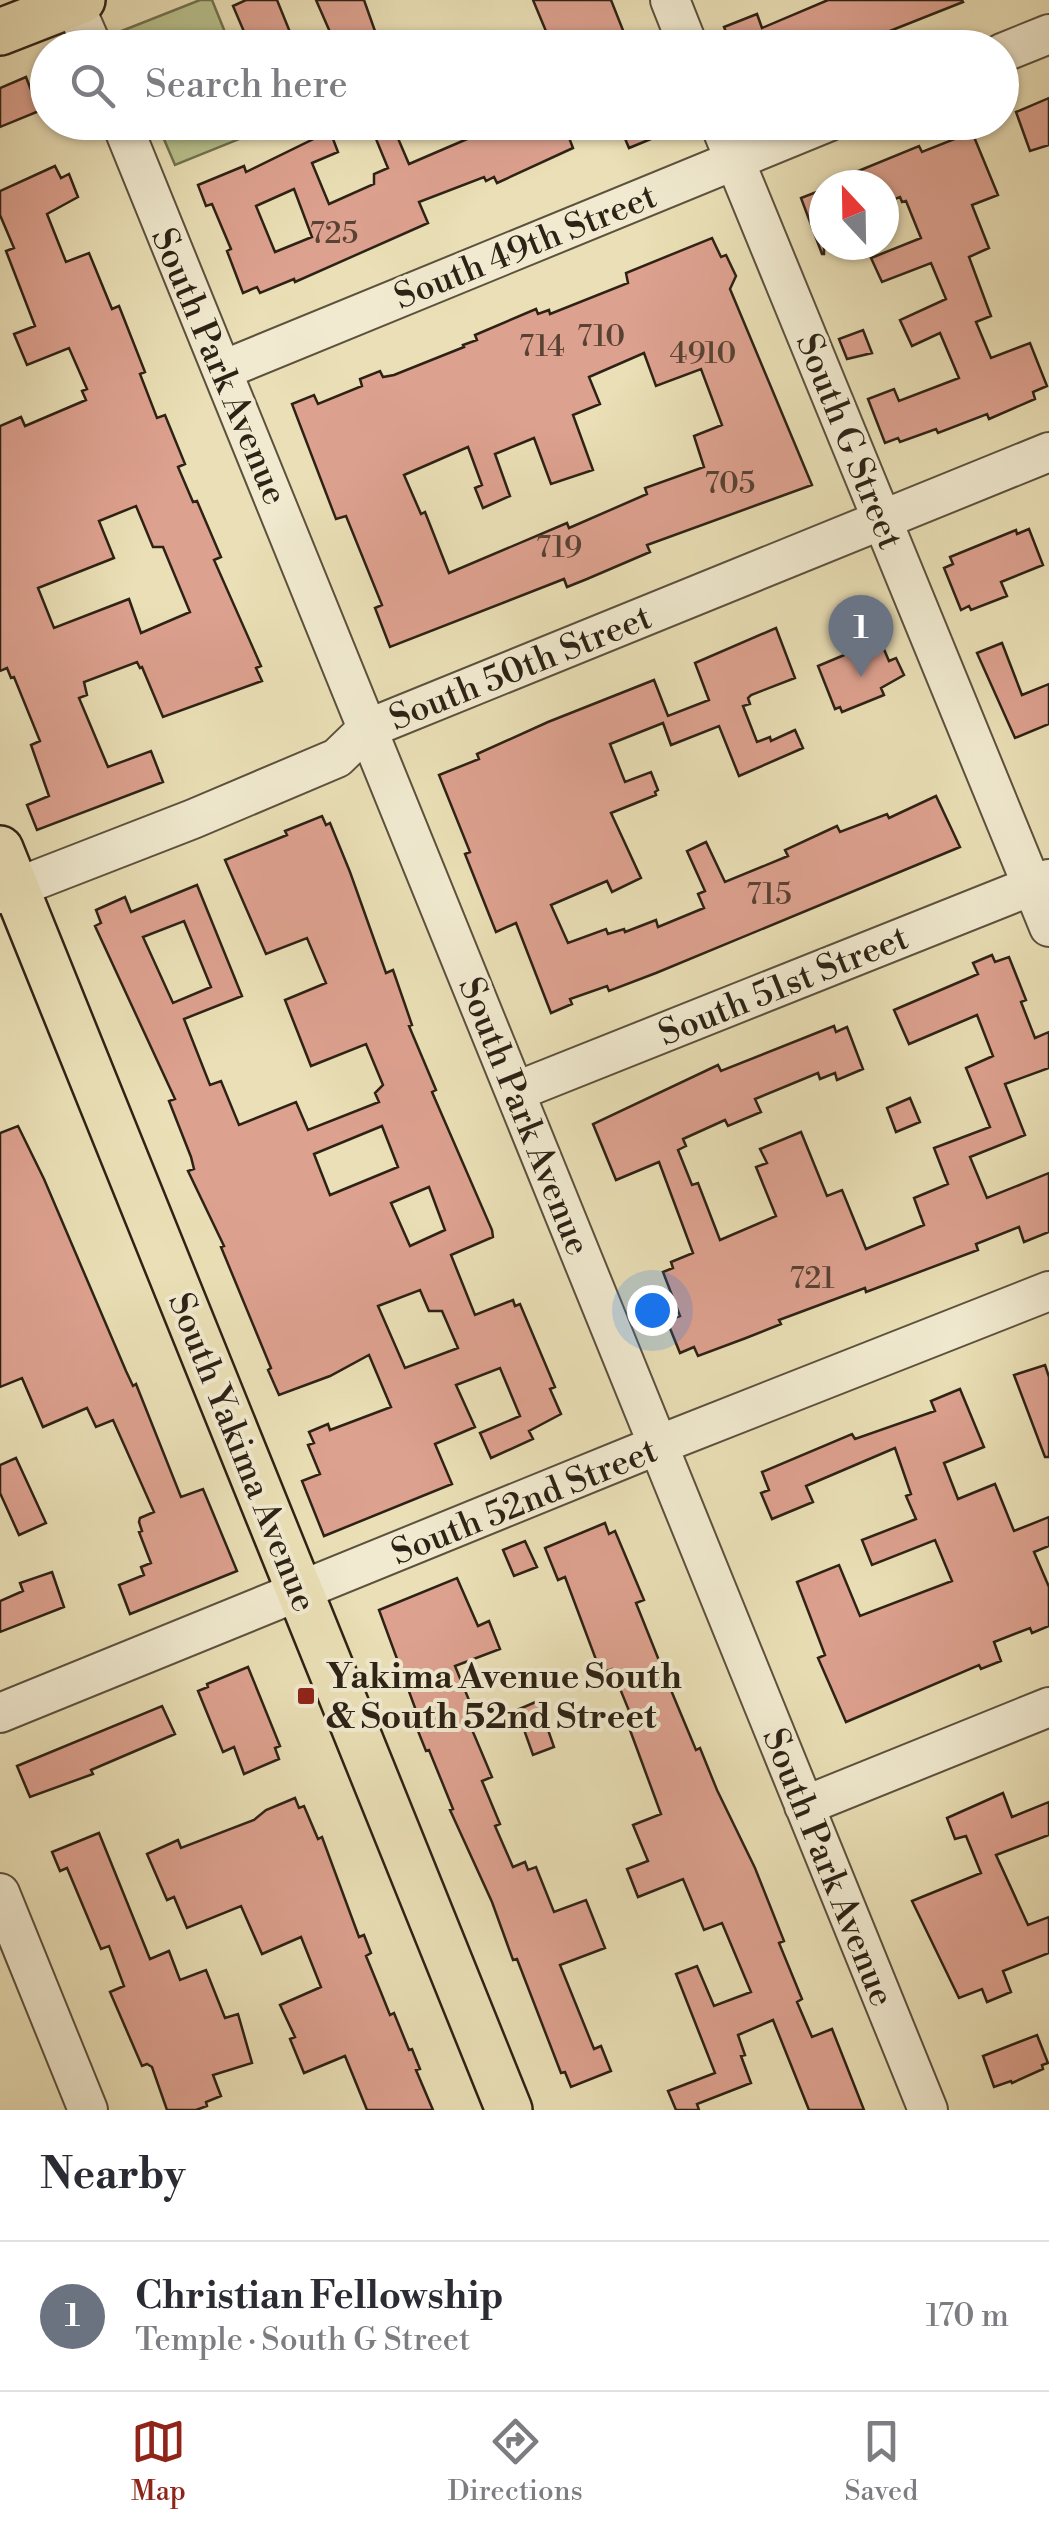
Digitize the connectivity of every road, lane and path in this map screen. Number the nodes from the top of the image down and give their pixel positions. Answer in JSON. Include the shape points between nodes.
{"nodes":[{"id":1,"x":670,"y":0,"type":"edge"},
{"id":2,"x":76,"y":1,"type":"edge"},
{"id":3,"x":87,"y":30,"type":"edge"},
{"id":4,"x":682,"y":30,"type":"edge"},
{"id":5,"x":0,"y":32,"type":"edge"},
{"id":6,"x":1049,"y":34,"type":"edge"},
{"id":7,"x":1019,"y":46,"type":"edge"},
{"id":8,"x":129,"y":140,"type":"edge"},
{"id":9,"x":727,"y":140,"type":"edge"},
{"id":10,"x":783,"y":140,"type":"edge"},
{"id":11,"x":734,"y":160,"type":"junction"},
{"id":12,"x":222,"y":370,"type":"junction"},
{"id":13,"x":1049,"y":452,"type":"edge"},
{"id":14,"x":882,"y":520,"type":"junction"},
{"id":15,"x":368,"y":729,"type":"junction"},
{"id":16,"x":5,"y":877,"type":"edge"},
{"id":17,"x":1041,"y":882,"type":"edge"},
{"id":18,"x":1049,"y":927,"type":"edge"},
{"id":19,"x":517,"y":1091,"type":"junction"},
{"id":20,"x":1049,"y":1290,"type":"edge"},
{"id":21,"x":658,"y":1445,"type":"junction"},
{"id":22,"x":300,"y":1593,"type":"junction"},
{"id":23,"x":1049,"y":1707,"type":"edge"},
{"id":24,"x":0,"y":1713,"type":"edge"},
{"id":25,"x":804,"y":1806,"type":"junction"},
{"id":26,"x":0,"y":1893,"type":"edge"},
{"id":27,"x":88,"y":2110,"type":"edge"},
{"id":28,"x":509,"y":2110,"type":"edge"},
{"id":29,"x":928,"y":2110,"type":"edge"}],
"edges":[{"from":1,"to":4,"type":"street"},
{"from":2,"to":3,"type":"street"},
{"from":2,"to":5,"type":"main road"},
{"from":6,"to":7,"type":"street"},
{"from":8,"to":12,"type":"street","name":"South Park Avenue"},
{"from":9,"to":11,"type":"street","name":"South G Street"},
{"from":10,"to":11,"type":"street","name":"South 49th Street"},
{"from":11,"to":12,"type":"street","name":"South 49th Street"},
{"from":11,"to":14,"type":"street","name":"South G Street"},
{"from":12,"to":15,"type":"street","name":"South Park Avenue"},
{"from":13,"to":14,"type":"street","name":"South 50th Street"},
{"from":14,"to":15,"type":"street","name":"South 50th Street"},
{"from":14,"to":17,"type":"street","name":"South G Street"},
{"from":15,"to":16,"type":"street","name":"South 50th Street","via":[[337,758],[193,819]]},
{"from":15,"to":19,"type":"street","name":"South Park Avenue"},
{"from":16,"to":22,"type":"main road","name":"South Yakima Avenue"},
{"from":17,"to":18,"type":"street","name":"South G Street"},
{"from":17,"to":19,"type":"street","name":"South 51st Street"},
{"from":19,"to":21,"type":"street","name":"South Park Avenue"},
{"from":20,"to":21,"type":"street","name":"South 52nd Street"},
{"from":21,"to":22,"type":"street","name":"South 52nd Street"},
{"from":21,"to":25,"type":"street","name":"South Park Avenue"},
{"from":22,"to":24,"type":"street","name":"South 52nd Street"},
{"from":22,"to":28,"type":"main road","name":"South Yakima Avenue"},
{"from":23,"to":25,"type":"street"},
{"from":25,"to":29,"type":"street","name":"South Park Avenue"},
{"from":26,"to":27,"type":"street"}]}
